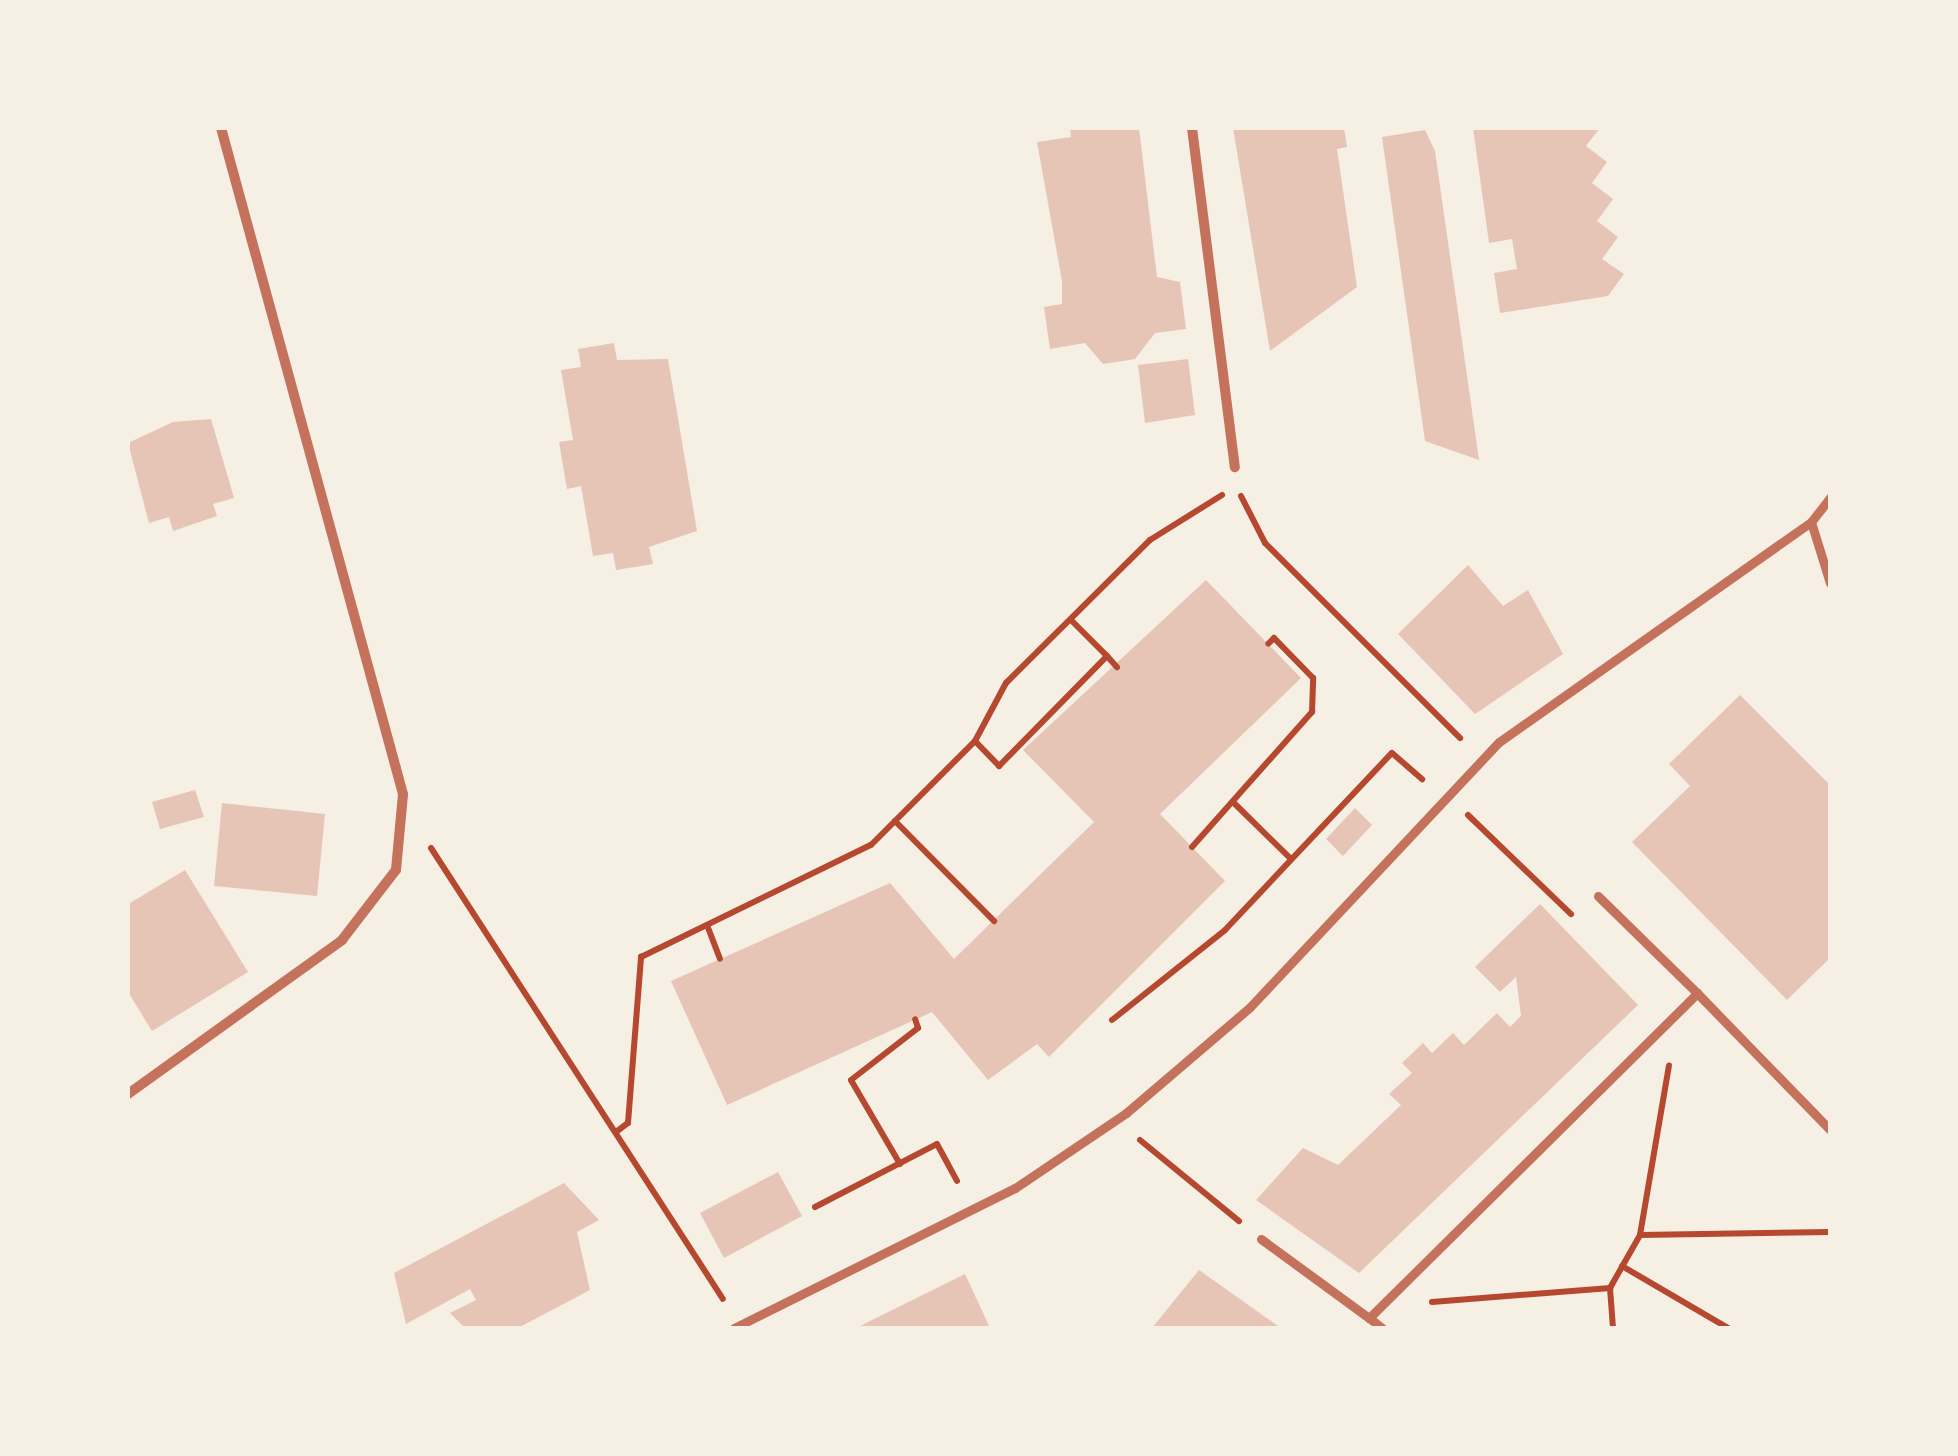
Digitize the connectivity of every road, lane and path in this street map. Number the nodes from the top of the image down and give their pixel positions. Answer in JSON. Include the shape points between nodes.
{"nodes":[{"id":1,"x":221,"y":128,"type":"edge"},
{"id":2,"x":1192,"y":128,"type":"edge"},
{"id":3,"x":1235,"y":467,"type":"dead end"},
{"id":4,"x":1830,"y":498,"type":"edge"},
{"id":5,"x":1810,"y":522,"type":"junction"},
{"id":6,"x":1830,"y":583,"type":"edge"},
{"id":7,"x":1071,"y":620,"type":"junction"},
{"id":8,"x":1268,"y":644,"type":"dead end"},
{"id":9,"x":1106,"y":656,"type":"junction"},
{"id":10,"x":1117,"y":667,"type":"dead end"},
{"id":11,"x":1460,"y":738,"type":"junction"},
{"id":12,"x":974,"y":741,"type":"junction"},
{"id":13,"x":1447,"y":752,"type":"dead end"},
{"id":14,"x":1481,"y":760,"type":"junction"},
{"id":15,"x":1434,"y":766,"type":"dead end"},
{"id":16,"x":1448,"y":796,"type":"junction"},
{"id":17,"x":1236,"y":804,"type":"junction"},
{"id":18,"x":895,"y":821,"type":"junction"},
{"id":19,"x":1192,"y":847,"type":"dead end"},
{"id":20,"x":1291,"y":860,"type":"junction"},
{"id":21,"x":1550,"y":893,"type":"dead end"},
{"id":22,"x":1598,"y":896,"type":"dead end"},
{"id":23,"x":460,"y":904,"type":"dead end"},
{"id":24,"x":994,"y":920,"type":"dead end"},
{"id":25,"x":707,"y":925,"type":"junction"},
{"id":26,"x":720,"y":959,"type":"dead end"},
{"id":27,"x":1697,"y":993,"type":"junction"},
{"id":28,"x":915,"y":1020,"type":"dead end"},
{"id":29,"x":1112,"y":1020,"type":"dead end"},
{"id":30,"x":128,"y":1094,"type":"edge"},
{"id":31,"x":1115,"y":1120,"type":"junction"},
{"id":32,"x":1830,"y":1130,"type":"edge"},
{"id":33,"x":616,"y":1132,"type":"junction"},
{"id":34,"x":900,"y":1164,"type":"junction"},
{"id":35,"x":815,"y":1208,"type":"dead end"},
{"id":36,"x":972,"y":1209,"type":"junction"},
{"id":37,"x":1830,"y":1232,"type":"edge"},
{"id":38,"x":1640,"y":1236,"type":"dead end"},
{"id":39,"x":1261,"y":1239,"type":"joint"},
{"id":40,"x":1622,"y":1266,"type":"dead end"},
{"id":41,"x":1383,"y":1306,"type":"junction"},
{"id":42,"x":1370,"y":1318,"type":"junction"},
{"id":43,"x":739,"y":1327,"type":"edge"},
{"id":44,"x":1382,"y":1328,"type":"edge"},
{"id":45,"x":1613,"y":1328,"type":"edge"},
{"id":46,"x":1728,"y":1328,"type":"edge"}],
"edges":[{"from":1,"to":30,"type":"street","via":[[401,813],[396,870],[342,940]]},
{"from":2,"to":3,"type":"street"},
{"from":4,"to":5,"type":"street"},
{"from":5,"to":6,"type":"street"},
{"from":5,"to":14,"type":"street"},
{"from":7,"to":9,"type":"path"},
{"from":7,"to":11,"type":"path","via":[[1150,540],[1236,486],[1265,542]]},
{"from":7,"to":12,"type":"path","via":[[1006,683]]},
{"from":8,"to":17,"type":"path","via":[[1274,638],[1314,678],[1312,712]]},
{"from":9,"to":10,"type":"path"},
{"from":9,"to":12,"type":"path","via":[[999,766]]},
{"from":11,"to":13,"type":"path"},
{"from":11,"to":14,"type":"path"},
{"from":12,"to":18,"type":"path"},
{"from":14,"to":16,"type":"street"},
{"from":15,"to":20,"type":"path","via":[[1421,780],[1392,753]]},
{"from":16,"to":21,"type":"path"},
{"from":16,"to":31,"type":"street","via":[[1250,1007]]},
{"from":17,"to":19,"type":"path"},
{"from":17,"to":20,"type":"path"},
{"from":18,"to":24,"type":"path"},
{"from":18,"to":25,"type":"path","via":[[871,844]]},
{"from":20,"to":29,"type":"path","via":[[1225,930]]},
{"from":22,"to":27,"type":"street"},
{"from":23,"to":33,"type":"path"},
{"from":25,"to":26,"type":"path"},
{"from":25,"to":33,"type":"path","via":[[641,957],[628,1124]]},
{"from":27,"to":32,"type":"street"},
{"from":27,"to":41,"type":"street"},
{"from":28,"to":34,"type":"path","via":[[918,1028],[852,1080]]},
{"from":31,"to":36,"type":"street"},
{"from":31,"to":39,"type":"path"},
{"from":33,"to":43,"type":"path"},
{"from":34,"to":35,"type":"path"},
{"from":34,"to":36,"type":"path","via":[[937,1144]]},
{"from":36,"to":43,"type":"street"},
{"from":37,"to":38,"type":"path"},
{"from":39,"to":42,"type":"street"},
{"from":40,"to":46,"type":"path"},
{"from":41,"to":42,"type":"street"},
{"from":41,"to":45,"type":"path","via":[[1610,1288]]},
{"from":42,"to":44,"type":"street"}]}
